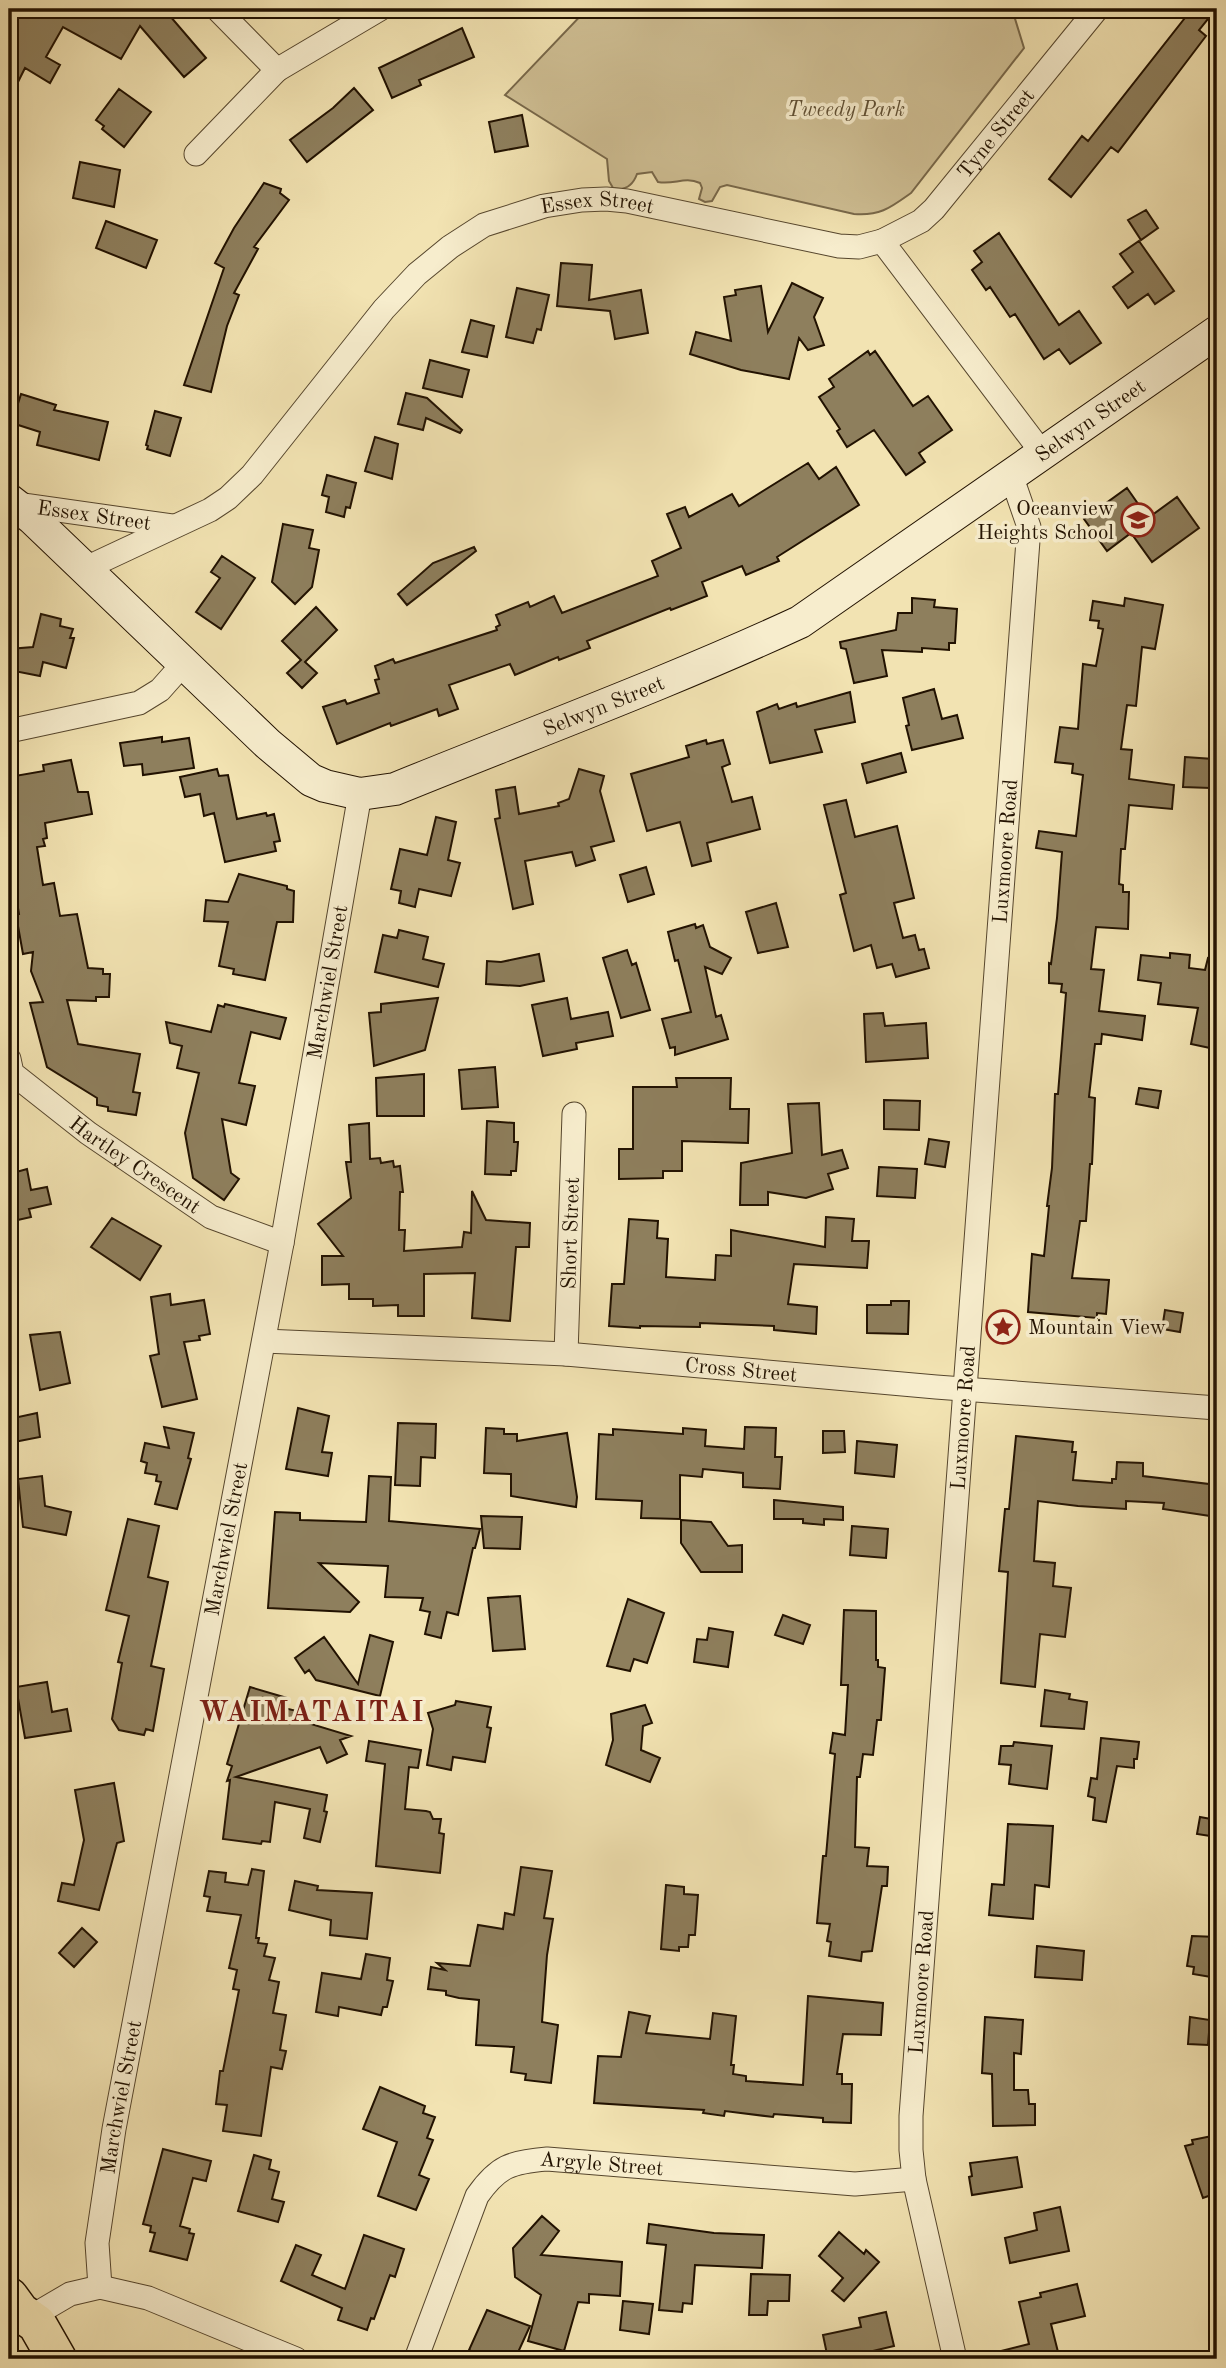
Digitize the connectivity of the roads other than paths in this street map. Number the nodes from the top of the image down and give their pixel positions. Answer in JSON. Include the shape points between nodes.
{"nodes":[{"id":1,"x":217,"y":9,"type":"edge"},
{"id":2,"x":380,"y":9,"type":"edge"},
{"id":3,"x":1097,"y":9,"type":"edge"},
{"id":4,"x":277,"y":70,"type":"junction"},
{"id":5,"x":197,"y":154,"type":"dead end"},
{"id":6,"x":882,"y":241,"type":"junction"},
{"id":7,"x":1217,"y":332,"type":"edge"},
{"id":8,"x":1043,"y":454,"type":"junction"},
{"id":9,"x":1011,"y":475,"type":"junction"},
{"id":10,"x":12,"y":502,"type":"edge"},
{"id":11,"x":173,"y":526,"type":"junction"},
{"id":12,"x":84,"y":569,"type":"junction"},
{"id":13,"x":184,"y":663,"type":"junction"},
{"id":14,"x":9,"y":731,"type":"edge"},
{"id":15,"x":360,"y":794,"type":"junction"},
{"id":16,"x":9,"y":1059,"type":"edge"},
{"id":17,"x":573,"y":1114,"type":"dead end"},
{"id":18,"x":282,"y":1243,"type":"junction"},
{"id":19,"x":264,"y":1341,"type":"junction"},
{"id":20,"x":566,"y":1354,"type":"junction"},
{"id":21,"x":965,"y":1389,"type":"junction"},
{"id":22,"x":1217,"y":1408,"type":"edge"},
{"id":23,"x":914,"y":2179,"type":"junction"},
{"id":24,"x":100,"y":2287,"type":"junction"},
{"id":25,"x":19,"y":2307,"type":"edge"},
{"id":26,"x":57,"y":2359,"type":"edge"},
{"id":27,"x":296,"y":2359,"type":"edge"},
{"id":28,"x":416,"y":2359,"type":"edge"},
{"id":29,"x":955,"y":2359,"type":"edge"}],
"edges":[{"from":1,"to":4,"type":"street"},
{"from":2,"to":4,"type":"street"},
{"from":3,"to":6,"type":"street","name":"Tyne Street","via":[[934,209]]},
{"from":4,"to":5,"type":"street"},
{"from":6,"to":8,"type":"street"},
{"from":6,"to":11,"type":"street","name":"Essex Street","via":[[839,246],[606,199],[544,205],[484,225],[425,267],[392,300],[252,475],[210,510]]},
{"from":7,"to":8,"type":"street","name":"Selwyn Street"},
{"from":8,"to":9,"type":"street","name":"Selwyn Street"},
{"from":9,"to":15,"type":"street","name":"Selwyn Street","via":[[800,622],[395,789]]},
{"from":9,"to":21,"type":"street","name":"Luxmoore Road","via":[[1029,527]]},
{"from":10,"to":11,"type":"street","name":"Essex Street"},
{"from":10,"to":12,"type":"street","name":"Selwyn Street"},
{"from":11,"to":12,"type":"street","name":"Essex Street"},
{"from":12,"to":13,"type":"street","name":"Selwyn Street"},
{"from":13,"to":14,"type":"street","via":[[160,690],[139,703]]},
{"from":13,"to":15,"type":"street","name":"Selwyn Street","via":[[311,780]]},
{"from":15,"to":18,"type":"street","name":"Marchwiel Street"},
{"from":16,"to":18,"type":"street","name":"Hartley Crescent","via":[[12,1073],[23,1082],[211,1217]]},
{"from":17,"to":20,"type":"street","name":"Short Street"},
{"from":18,"to":19,"type":"street","name":"Marchwiel Street"},
{"from":19,"to":20,"type":"street","name":"Cross Street"},
{"from":19,"to":24,"type":"street","name":"Marchwiel Street","via":[[114,2129],[98,2236]]},
{"from":20,"to":21,"type":"street","name":"Cross Street"},
{"from":21,"to":22,"type":"street","name":"Cross Street"},
{"from":21,"to":23,"type":"street","name":"Luxmoore Road","via":[[912,2074]]},
{"from":23,"to":28,"type":"street","name":"Argyle Street","via":[[855,2184],[547,2159],[512,2164],[502,2168],[477,2196]]},
{"from":23,"to":29,"type":"street","name":"Luxmoore Road"},
{"from":24,"to":25,"type":"street"},
{"from":24,"to":27,"type":"street","via":[[148,2298]]},
{"from":25,"to":26,"type":"highway","via":[[37,2324]]}]}
